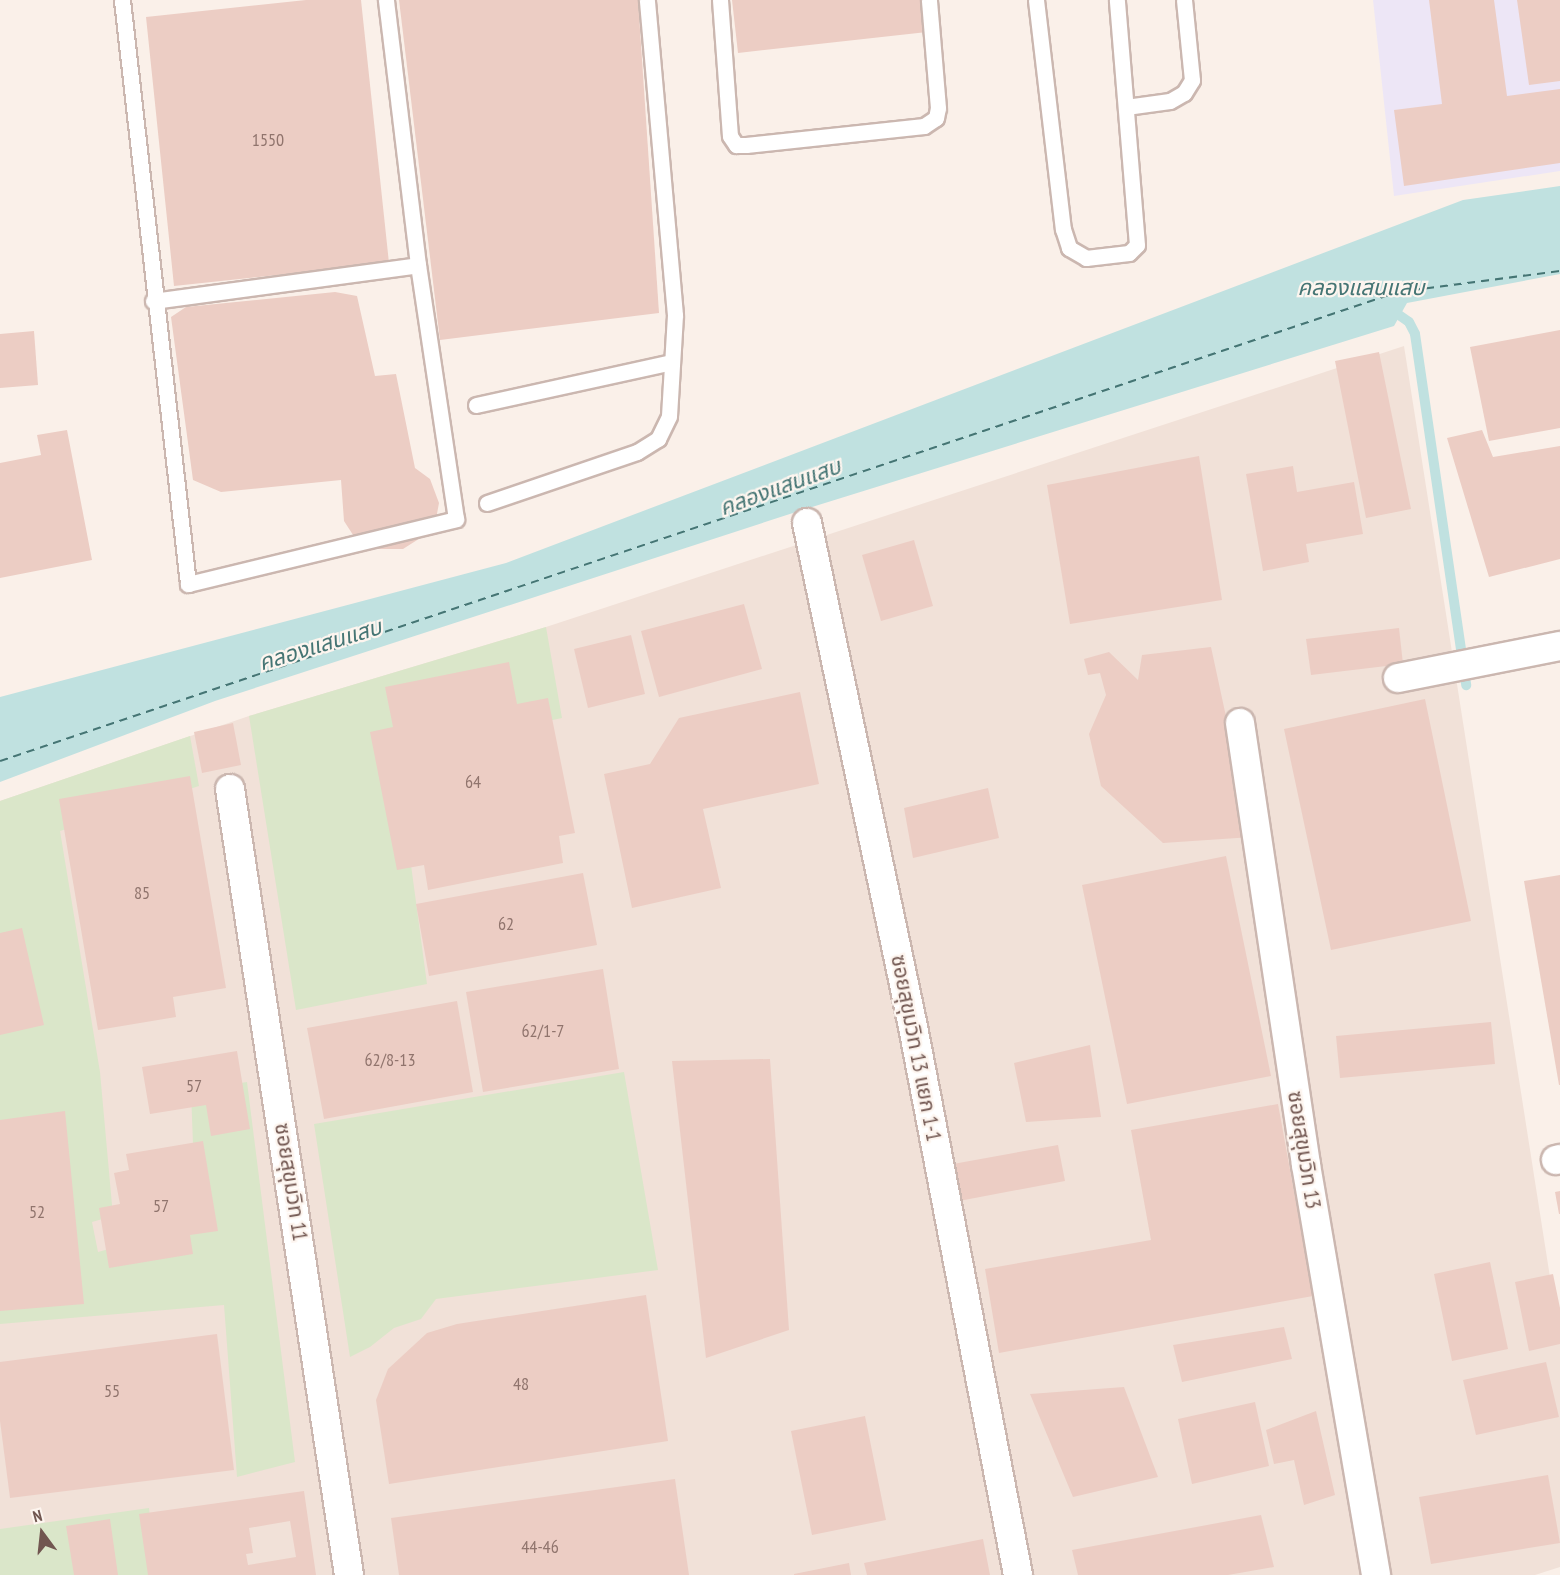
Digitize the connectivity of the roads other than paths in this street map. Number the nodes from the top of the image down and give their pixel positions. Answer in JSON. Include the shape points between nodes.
{"nodes":[{"id":1,"x":122,"y":0,"type":"edge"},
{"id":2,"x":386,"y":0,"type":"edge"},
{"id":3,"x":647,"y":0,"type":"edge"},
{"id":4,"x":720,"y":0,"type":"edge"},
{"id":5,"x":929,"y":0,"type":"edge"},
{"id":6,"x":1036,"y":0,"type":"edge"},
{"id":7,"x":1117,"y":0,"type":"edge"},
{"id":8,"x":1184,"y":0,"type":"edge"},
{"id":9,"x":1126,"y":107,"type":"junction"},
{"id":10,"x":418,"y":265,"type":"junction"},
{"id":11,"x":153,"y":301,"type":"junction"},
{"id":12,"x":670,"y":362,"type":"junction"},
{"id":13,"x":476,"y":405,"type":"dead end"},
{"id":14,"x":487,"y":503,"type":"dead end"},
{"id":15,"x":807,"y":523,"type":"dead end"},
{"id":16,"x":1560,"y":646,"type":"edge"},
{"id":17,"x":1398,"y":678,"type":"dead end"},
{"id":18,"x":1240,"y":723,"type":"dead end"},
{"id":19,"x":230,"y":789,"type":"dead end"},
{"id":20,"x":349,"y":1575,"type":"edge"},
{"id":21,"x":1018,"y":1575,"type":"edge"},
{"id":22,"x":1376,"y":1575,"type":"edge"}],
"edges":[{"from":1,"to":11,"type":"lane"},
{"from":2,"to":10,"type":"lane"},
{"from":3,"to":12,"type":"lane","via":[[675,315]]},
{"from":4,"to":5,"type":"lane","via":[[730,136],[736,145],[746,145],[924,126],[936,118]]},
{"from":6,"to":9,"type":"lane","via":[[1063,229],[1069,248],[1086,258],[1129,253],[1137,245]]},
{"from":7,"to":9,"type":"lane"},
{"from":8,"to":9,"type":"lane","via":[[1192,80],[1184,93],[1170,101]]},
{"from":10,"to":11,"type":"lane"},
{"from":10,"to":11,"type":"lane","via":[[456,519],[188,584]]},
{"from":12,"to":13,"type":"lane"},
{"from":12,"to":14,"type":"lane","via":[[669,416],[658,439],[637,452]]},
{"from":15,"to":21,"type":"street","name":"ซอยสุขุมวิท 13 แยก 1-1","via":[[913,1027]]},
{"from":16,"to":17,"type":"street"},
{"from":18,"to":22,"type":"street","name":"ซอยสุขุมวิท 13","via":[[1245,787]]},
{"from":19,"to":20,"type":"street","name":"ซอยสุขุมวิท 11"}]}
